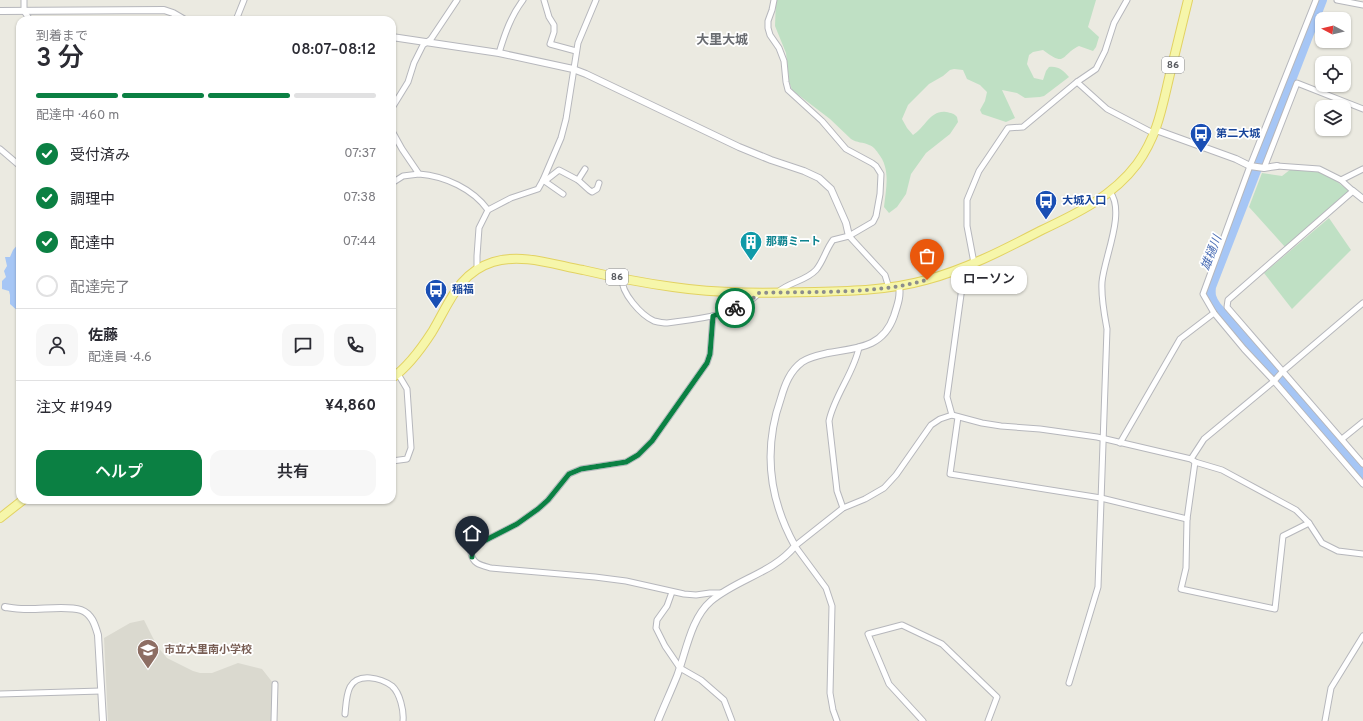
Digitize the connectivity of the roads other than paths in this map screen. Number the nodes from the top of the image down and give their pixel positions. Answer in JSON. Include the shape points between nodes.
{"nodes":[{"id":1,"x":24,"y":0,"type":"edge"},
{"id":2,"x":244,"y":0,"type":"edge"},
{"id":3,"x":457,"y":0,"type":"edge"},
{"id":4,"x":523,"y":0,"type":"edge"},
{"id":5,"x":544,"y":0,"type":"edge"},
{"id":6,"x":596,"y":0,"type":"edge"},
{"id":7,"x":774,"y":0,"type":"edge"},
{"id":8,"x":1128,"y":0,"type":"edge"},
{"id":9,"x":1188,"y":0,"type":"edge"},
{"id":10,"x":1316,"y":0,"type":"edge"},
{"id":11,"x":1337,"y":0,"type":"edge"},
{"id":12,"x":1363,"y":5,"type":"edge"},
{"id":13,"x":0,"y":10,"type":"edge"},
{"id":14,"x":24,"y":11,"type":"junction"},
{"id":15,"x":27,"y":16,"type":"edge"},
{"id":16,"x":178,"y":16,"type":"edge"},
{"id":17,"x":238,"y":16,"type":"edge"},
{"id":18,"x":396,"y":38,"type":"edge"},
{"id":19,"x":427,"y":42,"type":"junction"},
{"id":20,"x":576,"y":51,"type":"junction"},
{"id":21,"x":499,"y":53,"type":"junction"},
{"id":22,"x":573,"y":69,"type":"junction"},
{"id":23,"x":1077,"y":82,"type":"junction"},
{"id":24,"x":396,"y":102,"type":"edge"},
{"id":25,"x":1363,"y":109,"type":"edge"},
{"id":26,"x":1156,"y":132,"type":"junction"},
{"id":27,"x":396,"y":138,"type":"edge"},
{"id":28,"x":0,"y":149,"type":"edge"},
{"id":29,"x":16,"y":163,"type":"edge"},
{"id":30,"x":1251,"y":166,"type":"junction"},
{"id":31,"x":1277,"y":166,"type":"joint"},
{"id":32,"x":1263,"y":168,"type":"junction"},
{"id":33,"x":584,"y":169,"type":"dead end"},
{"id":34,"x":1363,"y":169,"type":"edge"},
{"id":35,"x":419,"y":174,"type":"junction"},
{"id":36,"x":396,"y":180,"type":"edge"},
{"id":37,"x":578,"y":180,"type":"junction"},
{"id":38,"x":1341,"y":180,"type":"junction"},
{"id":39,"x":544,"y":181,"type":"junction"},
{"id":40,"x":600,"y":183,"type":"dead end"},
{"id":41,"x":1353,"y":191,"type":"junction"},
{"id":42,"x":1110,"y":192,"type":"junction"},
{"id":43,"x":563,"y":194,"type":"dead end"},
{"id":44,"x":1363,"y":199,"type":"edge"},
{"id":45,"x":488,"y":210,"type":"junction"},
{"id":46,"x":849,"y":236,"type":"junction"},
{"id":47,"x":974,"y":263,"type":"junction"},
{"id":48,"x":477,"y":268,"type":"junction"},
{"id":49,"x":960,"y":269,"type":"junction"},
{"id":50,"x":622,"y":278,"type":"junction"},
{"id":51,"x":899,"y":286,"type":"junction"},
{"id":52,"x":889,"y":288,"type":"junction"},
{"id":53,"x":759,"y":293,"type":"junction"},
{"id":54,"x":778,"y":293,"type":"junction"},
{"id":55,"x":1363,"y":303,"type":"edge"},
{"id":56,"x":1214,"y":313,"type":"junction"},
{"id":57,"x":713,"y":316,"type":"junction"},
{"id":58,"x":859,"y":347,"type":"junction"},
{"id":59,"x":1282,"y":373,"type":"junction"},
{"id":60,"x":396,"y":375,"type":"edge"},
{"id":61,"x":396,"y":377,"type":"edge"},
{"id":62,"x":1275,"y":380,"type":"junction"},
{"id":63,"x":955,"y":416,"type":"junction"},
{"id":64,"x":1363,"y":422,"type":"edge"},
{"id":65,"x":1102,"y":439,"type":"junction"},
{"id":66,"x":1342,"y":440,"type":"junction"},
{"id":67,"x":1120,"y":443,"type":"junction"},
{"id":68,"x":396,"y":460,"type":"edge"},
{"id":69,"x":1193,"y":461,"type":"junction"},
{"id":70,"x":1363,"y":464,"type":"edge"},
{"id":71,"x":1363,"y":484,"type":"edge"},
{"id":72,"x":1101,"y":498,"type":"junction"},
{"id":73,"x":18,"y":504,"type":"edge"},
{"id":74,"x":843,"y":508,"type":"junction"},
{"id":75,"x":0,"y":518,"type":"edge"},
{"id":76,"x":1187,"y":519,"type":"junction"},
{"id":77,"x":1309,"y":522,"type":"junction"},
{"id":78,"x":795,"y":546,"type":"junction"},
{"id":79,"x":1363,"y":554,"type":"edge"},
{"id":80,"x":672,"y":592,"type":"junction"},
{"id":81,"x":722,"y":593,"type":"junction"},
{"id":82,"x":5,"y":607,"type":"dead end"},
{"id":83,"x":1363,"y":636,"type":"edge"},
{"id":84,"x":680,"y":668,"type":"junction"},
{"id":85,"x":1069,"y":683,"type":"dead end"},
{"id":86,"x":275,"y":684,"type":"dead end"},
{"id":87,"x":101,"y":691,"type":"junction"},
{"id":88,"x":0,"y":694,"type":"edge"},
{"id":89,"x":345,"y":714,"type":"dead end"},
{"id":90,"x":103,"y":721,"type":"edge"},
{"id":91,"x":274,"y":721,"type":"edge"},
{"id":92,"x":403,"y":721,"type":"edge"},
{"id":93,"x":658,"y":721,"type":"edge"},
{"id":94,"x":732,"y":721,"type":"edge"},
{"id":95,"x":837,"y":721,"type":"edge"},
{"id":96,"x":923,"y":721,"type":"edge"},
{"id":97,"x":988,"y":721,"type":"edge"},
{"id":98,"x":1325,"y":721,"type":"edge"}],
"edges":[{"from":1,"to":14,"type":"street"},
{"from":2,"to":17,"type":"street"},
{"from":3,"to":19,"type":"street"},
{"from":4,"to":21,"type":"street","via":[[507,27]]},
{"from":5,"to":20,"type":"street","via":[[554,25],[550,44]]},
{"from":6,"to":20,"type":"street"},
{"from":7,"to":46,"type":"street","via":[[768,28],[784,61],[788,90],[822,121],[846,149],[872,163],[881,174],[876,216],[872,222]]},
{"from":8,"to":23,"type":"street","via":[[1114,23],[1096,70]]},
{"from":9,"to":26,"type":"main road","number":"86"},
{"from":10,"to":30,"type":"street"},
{"from":11,"to":12,"type":"street"},
{"from":13,"to":14,"type":"street"},
{"from":14,"to":15,"type":"street"},
{"from":14,"to":16,"type":"street","via":[[164,10]]},
{"from":18,"to":19,"type":"street"},
{"from":19,"to":21,"type":"street"},
{"from":19,"to":24,"type":"street","via":[[423,45],[408,82]]},
{"from":20,"to":22,"type":"street"},
{"from":21,"to":22,"type":"street"},
{"from":22,"to":39,"type":"street","via":[[566,119]]},
{"from":22,"to":46,"type":"street","via":[[625,91],[739,147],[819,178],[831,189]]},
{"from":23,"to":26,"type":"street","via":[[1107,109]]},
{"from":23,"to":47,"type":"street","via":[[1023,127],[1008,128],[979,171],[967,200],[967,226]]},
{"from":25,"to":32,"type":"street","via":[[1297,83]]},
{"from":26,"to":30,"type":"street"},
{"from":26,"to":42,"type":"main road","number":"86","via":[[1136,165]]},
{"from":27,"to":35,"type":"street"},
{"from":28,"to":29,"type":"street"},
{"from":30,"to":32,"type":"street"},
{"from":30,"to":56,"type":"street","via":[[1204,294]]},
{"from":31,"to":32,"type":"street"},
{"from":31,"to":38,"type":"street","via":[[1319,169]]},
{"from":33,"to":37,"type":"street"},
{"from":34,"to":38,"type":"street"},
{"from":35,"to":36,"type":"street","via":[[403,176]]},
{"from":35,"to":45,"type":"street","via":[[442,178],[453,183],[478,198]]},
{"from":37,"to":39,"type":"street","via":[[559,170]]},
{"from":37,"to":40,"type":"street","via":[[592,192]]},
{"from":38,"to":41,"type":"street"},
{"from":39,"to":43,"type":"street"},
{"from":39,"to":45,"type":"street","via":[[538,189],[511,198]]},
{"from":41,"to":44,"type":"street"},
{"from":41,"to":59,"type":"street","via":[[1228,300],[1227,307]]},
{"from":42,"to":47,"type":"main road","number":"86","via":[[1075,214]]},
{"from":42,"to":65,"type":"street","via":[[1115,198],[1115,214],[1114,230],[1102,282],[1107,329]]},
{"from":45,"to":48,"type":"street","via":[[479,228]]},
{"from":46,"to":52,"type":"street","via":[[885,275]]},
{"from":46,"to":54,"type":"street","via":[[833,240],[817,269]]},
{"from":47,"to":49,"type":"main road","number":"86"},
{"from":48,"to":50,"type":"main road","number":"86","via":[[506,259],[530,260]]},
{"from":48,"to":60,"type":"main road","number":"86","via":[[461,283],[420,349]]},
{"from":49,"to":51,"type":"main road","number":"86"},
{"from":49,"to":63,"type":"street","via":[[963,280],[947,397]]},
{"from":50,"to":53,"type":"main road","number":"86","via":[[710,292]]},
{"from":50,"to":57,"type":"street","via":[[622,285],[634,305],[652,320],[667,323]]},
{"from":51,"to":52,"type":"main road","number":"86"},
{"from":51,"to":58,"type":"street","via":[[899,300],[888,329],[876,342]]},
{"from":52,"to":54,"type":"main road","number":"86"},
{"from":53,"to":54,"type":"main road","number":"86"},
{"from":53,"to":57,"type":"street","via":[[748,303]]},
{"from":55,"to":59,"type":"street"},
{"from":56,"to":62,"type":"street","via":[[1244,350]]},
{"from":56,"to":67,"type":"street","via":[[1180,340]]},
{"from":57,"to":80,"type":"street","via":[[707,363],[641,453],[626,462],[581,469],[569,474],[538,509],[517,524],[476,545],[471,553],[476,564],[491,568],[626,581]]},
{"from":58,"to":74,"type":"street","via":[[830,412],[829,421],[836,486]]},
{"from":58,"to":78,"type":"street","via":[[818,355],[802,362],[790,373],[777,409],[770,437],[772,483],[778,511]]},
{"from":59,"to":62,"type":"street"},
{"from":59,"to":66,"type":"street"},
{"from":61,"to":68,"type":"street","via":[[407,389],[411,448],[407,459]]},
{"from":62,"to":69,"type":"street","via":[[1204,439]]},
{"from":62,"to":71,"type":"street"},
{"from":63,"to":65,"type":"street","via":[[995,425]]},
{"from":63,"to":72,"type":"street","via":[[950,474]]},
{"from":63,"to":74,"type":"street","via":[[940,419],[931,425],[884,488]]},
{"from":64,"to":66,"type":"street"},
{"from":65,"to":67,"type":"street"},
{"from":65,"to":72,"type":"street"},
{"from":66,"to":70,"type":"street"},
{"from":67,"to":69,"type":"street"},
{"from":69,"to":76,"type":"street"},
{"from":69,"to":77,"type":"street","via":[[1222,470],[1296,510]]},
{"from":72,"to":76,"type":"street"},
{"from":72,"to":85,"type":"street","via":[[1098,587]]},
{"from":73,"to":75,"type":"main road"},
{"from":74,"to":78,"type":"street"},
{"from":76,"to":77,"type":"street","via":[[1186,568],[1181,589],[1275,609],[1282,536]]},
{"from":77,"to":79,"type":"street","via":[[1322,543],[1338,551]]},
{"from":78,"to":81,"type":"street","via":[[789,554],[772,566]]},
{"from":78,"to":95,"type":"street","via":[[826,588],[832,606],[830,693],[832,710]]},
{"from":80,"to":81,"type":"street","via":[[696,595]]},
{"from":80,"to":84,"type":"street","via":[[667,606],[657,620],[656,628]]},
{"from":81,"to":84,"type":"street","via":[[709,603],[700,615]]},
{"from":82,"to":87,"type":"street","via":[[25,610],[61,608],[81,610],[89,615],[98,635]]},
{"from":83,"to":98,"type":"street","via":[[1331,688]]},
{"from":84,"to":93,"type":"street"},
{"from":84,"to":94,"type":"street","via":[[701,680],[724,700]]},
{"from":86,"to":91,"type":"street"},
{"from":87,"to":88,"type":"street"},
{"from":87,"to":90,"type":"street"},
{"from":89,"to":92,"type":"street","via":[[350,686],[359,678],[367,677],[392,686],[401,704]]},
{"from":96,"to":97,"type":"street","via":[[889,684],[868,634],[902,625],[942,644],[997,697]]}]}
